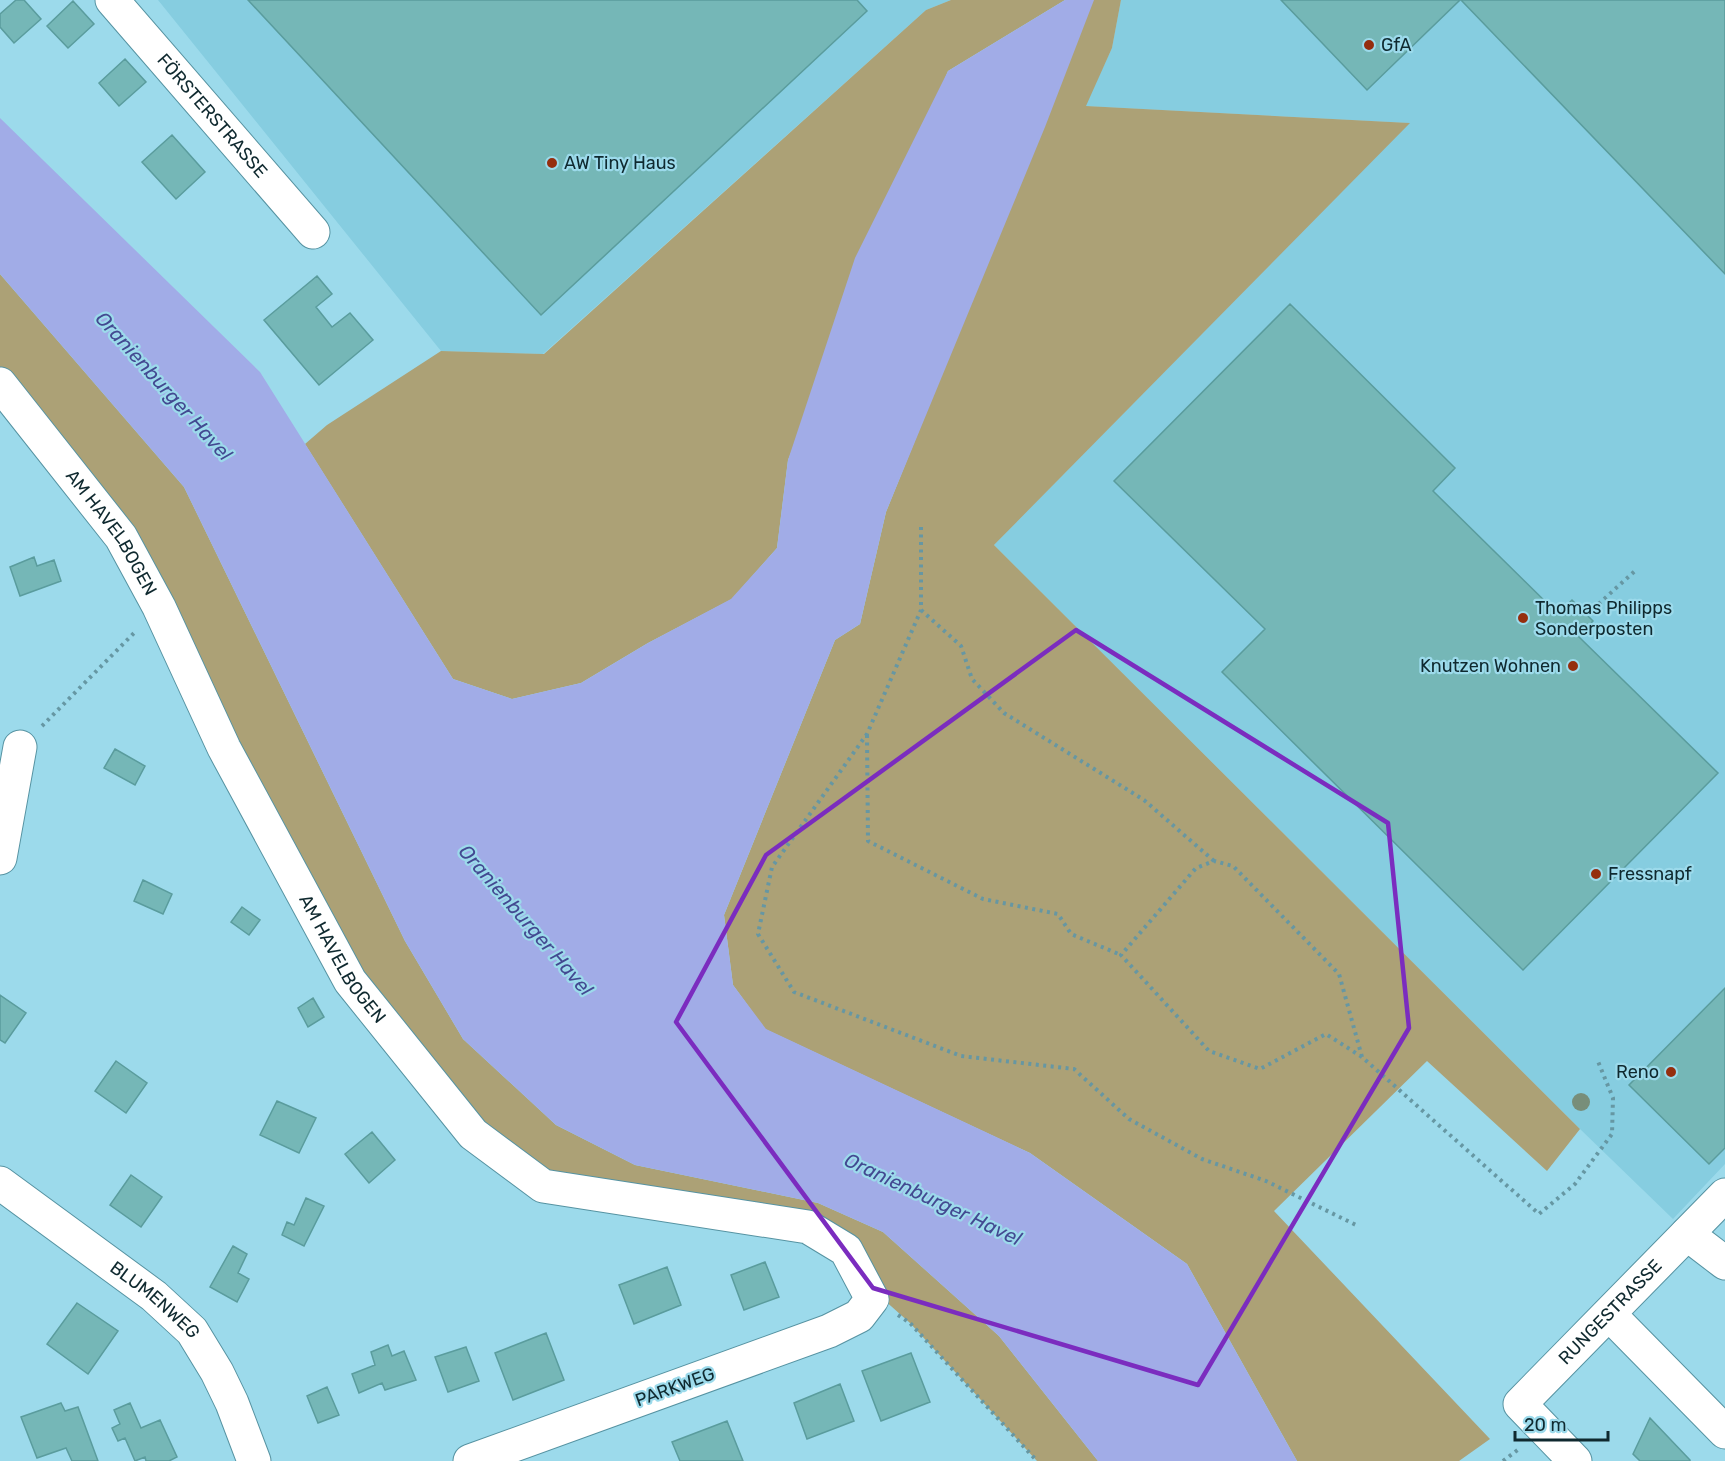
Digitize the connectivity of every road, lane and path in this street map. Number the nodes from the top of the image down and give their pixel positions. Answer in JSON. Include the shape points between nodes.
{"nodes":[{"id":1,"x":112,"y":0,"type":"edge"},
{"id":2,"x":313,"y":232,"type":"dead end"},
{"id":3,"x":0,"y":384,"type":"edge"},
{"id":4,"x":921,"y":527,"type":"dead end"},
{"id":5,"x":1635,"y":570,"type":"dead end"},
{"id":6,"x":159,"y":607,"type":"junction"},
{"id":7,"x":1593,"y":609,"type":"dead end"},
{"id":8,"x":921,"y":610,"type":"junction"},
{"id":9,"x":867,"y":734,"type":"junction"},
{"id":10,"x":20,"y":747,"type":"joint"},
{"id":11,"x":0,"y":858,"type":"edge"},
{"id":12,"x":1214,"y":861,"type":"junction"},
{"id":13,"x":1121,"y":955,"type":"junction"},
{"id":14,"x":1362,"y":1057,"type":"junction"},
{"id":15,"x":1597,"y":1059,"type":"dead end"},
{"id":16,"x":0,"y":1183,"type":"edge"},
{"id":17,"x":1725,"y":1194,"type":"edge"},
{"id":18,"x":1356,"y":1226,"type":"dead end"},
{"id":19,"x":1687,"y":1234,"type":"junction"},
{"id":20,"x":1725,"y":1263,"type":"edge"},
{"id":21,"x":872,"y":1299,"type":"junction"},
{"id":22,"x":1609,"y":1314,"type":"junction"},
{"id":23,"x":1725,"y":1432,"type":"edge"},
{"id":24,"x":254,"y":1461,"type":"edge"},
{"id":25,"x":470,"y":1461,"type":"edge"},
{"id":26,"x":1037,"y":1461,"type":"edge"},
{"id":27,"x":1575,"y":1461,"type":"edge"}],
"edges":[{"from":1,"to":2,"type":"street","name":"FÖRSTERSTRASSE"},
{"from":3,"to":6,"type":"street","name":"AM HAVELBOGEN","via":[[121,537]]},
{"from":4,"to":8,"type":"path"},
{"from":5,"to":7,"type":"path"},
{"from":6,"to":10,"type":"path"},
{"from":6,"to":21,"type":"street","name":"AM HAVELBOGEN","via":[[224,748],[350,981],[473,1134],[543,1186],[808,1227],[846,1250]]},
{"from":8,"to":9,"type":"path"},
{"from":8,"to":12,"type":"path","via":[[961,646],[972,679],[1004,713],[1144,800]]},
{"from":9,"to":13,"type":"path","via":[[868,841],[983,899],[1058,914],[1071,934]]},
{"from":9,"to":18,"type":"path","via":[[772,867],[758,934],[794,992],[961,1056],[1074,1070],[1129,1119],[1202,1160],[1266,1181]]},
{"from":10,"to":11,"type":"street"},
{"from":12,"to":13,"type":"path","via":[[1196,868]]},
{"from":12,"to":14,"type":"path","via":[[1233,866],[1339,974]]},
{"from":13,"to":14,"type":"path","via":[[1209,1051],[1260,1069],[1326,1034]]},
{"from":14,"to":15,"type":"path","via":[[1539,1214],[1575,1184],[1612,1134],[1613,1098]]},
{"from":16,"to":24,"type":"street","name":"BLUMENWEG","via":[[154,1296],[192,1331],[217,1372]]},
{"from":17,"to":19,"type":"street","name":"RUNGESTRASSE"},
{"from":19,"to":20,"type":"street"},
{"from":19,"to":22,"type":"street","name":"RUNGESTRASSE"},
{"from":21,"to":25,"type":"street","name":"PARKWEG","via":[[859,1316],[829,1331]]},
{"from":21,"to":26,"type":"path","via":[[910,1323]]},
{"from":22,"to":23,"type":"street"},
{"from":22,"to":27,"type":"street","name":"RUNGESTRASSE","via":[[1520,1404]]}]}
